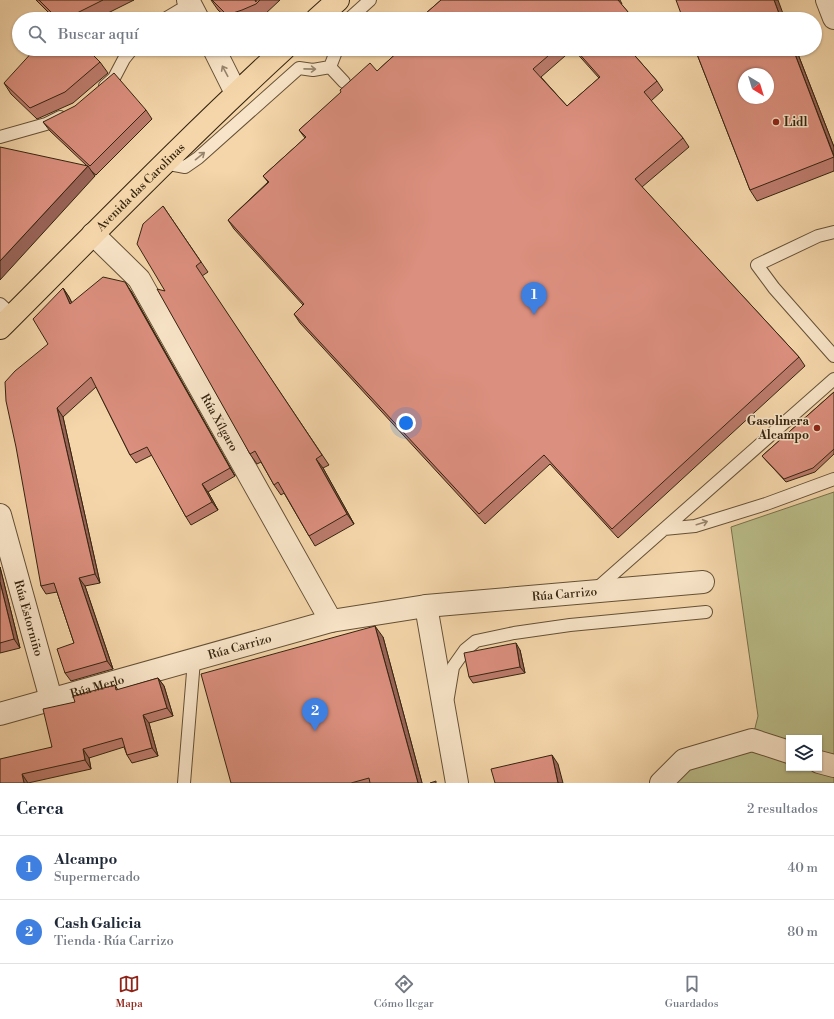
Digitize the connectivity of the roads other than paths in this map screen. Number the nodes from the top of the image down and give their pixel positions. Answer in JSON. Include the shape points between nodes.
{"nodes":[{"id":1,"x":338,"y":0,"type":"edge"},
{"id":2,"x":370,"y":0,"type":"edge"},
{"id":3,"x":827,"y":0,"type":"edge"},
{"id":4,"x":192,"y":8,"type":"edge"},
{"id":5,"x":182,"y":12,"type":"edge"},
{"id":6,"x":325,"y":12,"type":"edge"},
{"id":7,"x":357,"y":12,"type":"edge"},
{"id":8,"x":834,"y":18,"type":"edge"},
{"id":9,"x":126,"y":56,"type":"edge"},
{"id":10,"x":218,"y":56,"type":"edge"},
{"id":11,"x":276,"y":56,"type":"edge"},
{"id":12,"x":334,"y":56,"type":"edge"},
{"id":13,"x":330,"y":67,"type":"junction"},
{"id":14,"x":344,"y":82,"type":"dead end"},
{"id":15,"x":236,"y":93,"type":"junction"},
{"id":16,"x":95,"y":94,"type":"edge"},
{"id":17,"x":71,"y":112,"type":"edge"},
{"id":18,"x":0,"y":137,"type":"edge"},
{"id":19,"x":164,"y":163,"type":"junction"},
{"id":20,"x":834,"y":232,"type":"edge"},
{"id":21,"x":93,"y":234,"type":"junction"},
{"id":22,"x":4,"y":316,"type":"edge"},
{"id":23,"x":834,"y":356,"type":"edge"},
{"id":24,"x":834,"y":379,"type":"edge"},
{"id":25,"x":834,"y":479,"type":"edge"},
{"id":26,"x":0,"y":515,"type":"edge"},
{"id":27,"x":664,"y":529,"type":"junction"},
{"id":28,"x":703,"y":582,"type":"dead end"},
{"id":29,"x":593,"y":591,"type":"junction"},
{"id":30,"x":426,"y":606,"type":"junction"},
{"id":31,"x":706,"y":612,"type":"dead end"},
{"id":32,"x":331,"y":622,"type":"junction"},
{"id":33,"x":194,"y":660,"type":"junction"},
{"id":34,"x":51,"y":699,"type":"junction"},
{"id":35,"x":0,"y":714,"type":"edge"},
{"id":36,"x":445,"y":714,"type":"junction"},
{"id":37,"x":786,"y":751,"type":"edge"},
{"id":38,"x":822,"y":763,"type":"edge"},
{"id":39,"x":834,"y":766,"type":"edge"},
{"id":40,"x":184,"y":783,"type":"edge"},
{"id":41,"x":456,"y":783,"type":"edge"},
{"id":42,"x":660,"y":783,"type":"edge"}],
"edges":[{"from":1,"to":6,"type":"main road"},
{"from":2,"to":7,"type":"lane"},
{"from":3,"to":8,"type":"street"},
{"from":4,"to":5,"type":"lane"},
{"from":9,"to":16,"type":"lane","via":[[114,78]]},
{"from":15,"to":10,"type":"street","one_way":true},
{"from":11,"to":15,"type":"main road","name":"Avenida das Carolinas"},
{"from":12,"to":13,"type":"lane"},
{"from":13,"to":14,"type":"lane"},
{"from":19,"to":13,"type":"lane","one_way":true,"via":[[185,167],[198,158],[299,68],[313,70]]},
{"from":15,"to":19,"type":"main road","name":"Avenida das Carolinas"},
{"from":17,"to":18,"type":"lane","via":[[46,124]]},
{"from":19,"to":21,"type":"main road","name":"Avenida das Carolinas"},
{"from":20,"to":23,"type":"lane","via":[[818,236],[757,265]]},
{"from":21,"to":22,"type":"main road","name":"Avenida das Carolinas"},
{"from":21,"to":32,"type":"street","name":"Rúa Xílgaro","via":[[139,279]]},
{"from":24,"to":27,"type":"lane"},
{"from":27,"to":25,"type":"lane","one_way":true,"via":[[695,526]]},
{"from":26,"to":34,"type":"street","name":"Rúa Estorniño"},
{"from":27,"to":29,"type":"lane"},
{"from":28,"to":29,"type":"street","name":"Rúa Carrizo"},
{"from":29,"to":30,"type":"street","name":"Rúa Carrizo"},
{"from":30,"to":32,"type":"street","name":"Rúa Carrizo"},
{"from":30,"to":36,"type":"street"},
{"from":31,"to":36,"type":"lane","via":[[570,625],[476,641],[465,650],[453,667]]},
{"from":32,"to":33,"type":"street","name":"Rúa Carrizo"},
{"from":33,"to":34,"type":"street","name":"Rúa Merlo"},
{"from":33,"to":40,"type":"lane"},
{"from":34,"to":35,"type":"street","name":"Rúa Merlo"},
{"from":36,"to":41,"type":"street"},
{"from":37,"to":42,"type":"street","via":[[752,740],[684,760]]},
{"from":38,"to":39,"type":"street"}]}
